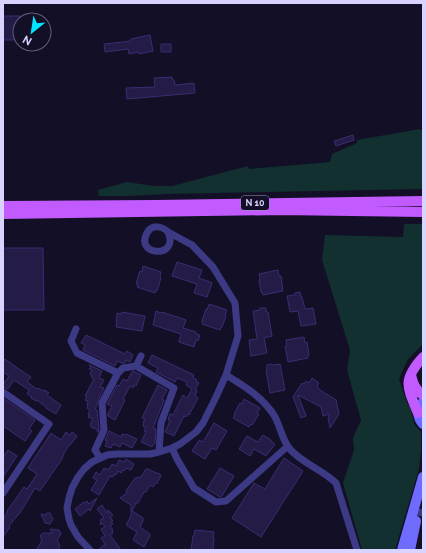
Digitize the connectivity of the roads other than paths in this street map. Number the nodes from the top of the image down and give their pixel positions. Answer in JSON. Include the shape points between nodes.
{"nodes":[{"id":1,"x":423,"y":201,"type":"edge"},
{"id":2,"x":3,"y":206,"type":"edge"},
{"id":3,"x":89,"y":209,"type":"junction"},
{"id":4,"x":423,"y":212,"type":"edge"},
{"id":5,"x":3,"y":214,"type":"edge"},
{"id":6,"x":48,"y":214,"type":"junction"},
{"id":7,"x":3,"y":218,"type":"edge"},
{"id":8,"x":168,"y":232,"type":"dead end"},
{"id":9,"x":76,"y":329,"type":"dead end"},
{"id":10,"x":141,"y":356,"type":"dead end"},
{"id":11,"x":423,"y":357,"type":"edge"},
{"id":12,"x":136,"y":366,"type":"junction"},
{"id":13,"x":118,"y":373,"type":"junction"},
{"id":14,"x":226,"y":375,"type":"junction"},
{"id":15,"x":411,"y":375,"type":"junction"},
{"id":16,"x":3,"y":392,"type":"edge"},
{"id":17,"x":423,"y":395,"type":"edge"},
{"id":18,"x":423,"y":402,"type":"edge"},
{"id":19,"x":418,"y":413,"type":"junction"},
{"id":20,"x":423,"y":424,"type":"edge"},
{"id":21,"x":288,"y":446,"type":"junction"},
{"id":22,"x":172,"y":448,"type":"junction"},
{"id":23,"x":159,"y":452,"type":"junction"},
{"id":24,"x":100,"y":458,"type":"junction"},
{"id":25,"x":423,"y":477,"type":"edge"},
{"id":26,"x":3,"y":493,"type":"edge"},
{"id":27,"x":423,"y":494,"type":"edge"},
{"id":28,"x":420,"y":512,"type":"edge"},
{"id":29,"x":402,"y":547,"type":"edge"},
{"id":30,"x":90,"y":550,"type":"edge"},
{"id":31,"x":357,"y":550,"type":"edge"},
{"id":32,"x":410,"y":550,"type":"edge"}],
"edges":[{"from":1,"to":3,"type":"main road","number":"N 10","via":[[157,205]]},
{"from":2,"to":3,"type":"main road","number":"N 10"},
{"from":3,"to":4,"type":"main road","number":"N 10"},
{"from":3,"to":6,"type":"main road","number":"N 10"},
{"from":5,"to":6,"type":"main road","number":"N 10"},
{"from":6,"to":7,"type":"main road"},
{"from":8,"to":14,"type":"street","via":[[192,245],[213,267],[235,303],[238,336]]},
{"from":9,"to":13,"type":"street","via":[[71,341],[77,353]]},
{"from":10,"to":12,"type":"street"},
{"from":11,"to":15,"type":"main road"},
{"from":12,"to":13,"type":"street","via":[[123,368]]},
{"from":12,"to":23,"type":"street","via":[[174,388],[161,423]]},
{"from":13,"to":24,"type":"street","via":[[102,402],[104,430],[95,450]]},
{"from":14,"to":21,"type":"street","via":[[268,407]]},
{"from":14,"to":22,"type":"street","via":[[203,423],[196,432]]},
{"from":15,"to":17,"type":"main road","via":[[415,386]]},
{"from":15,"to":19,"type":"main road","via":[[408,388]]},
{"from":16,"to":26,"type":"street","via":[[48,424]]},
{"from":18,"to":19,"type":"street"},
{"from":19,"to":20,"type":"street"},
{"from":21,"to":22,"type":"street","via":[[226,501],[216,502],[194,488]]},
{"from":21,"to":31,"type":"street","via":[[307,464],[336,483]]},
{"from":22,"to":23,"type":"street"},
{"from":23,"to":24,"type":"street","via":[[116,454]]},
{"from":24,"to":30,"type":"street","via":[[84,469],[68,498],[68,519],[78,537]]},
{"from":25,"to":29,"type":"street"},
{"from":27,"to":28,"type":"street"},
{"from":28,"to":32,"type":"street"}]}
